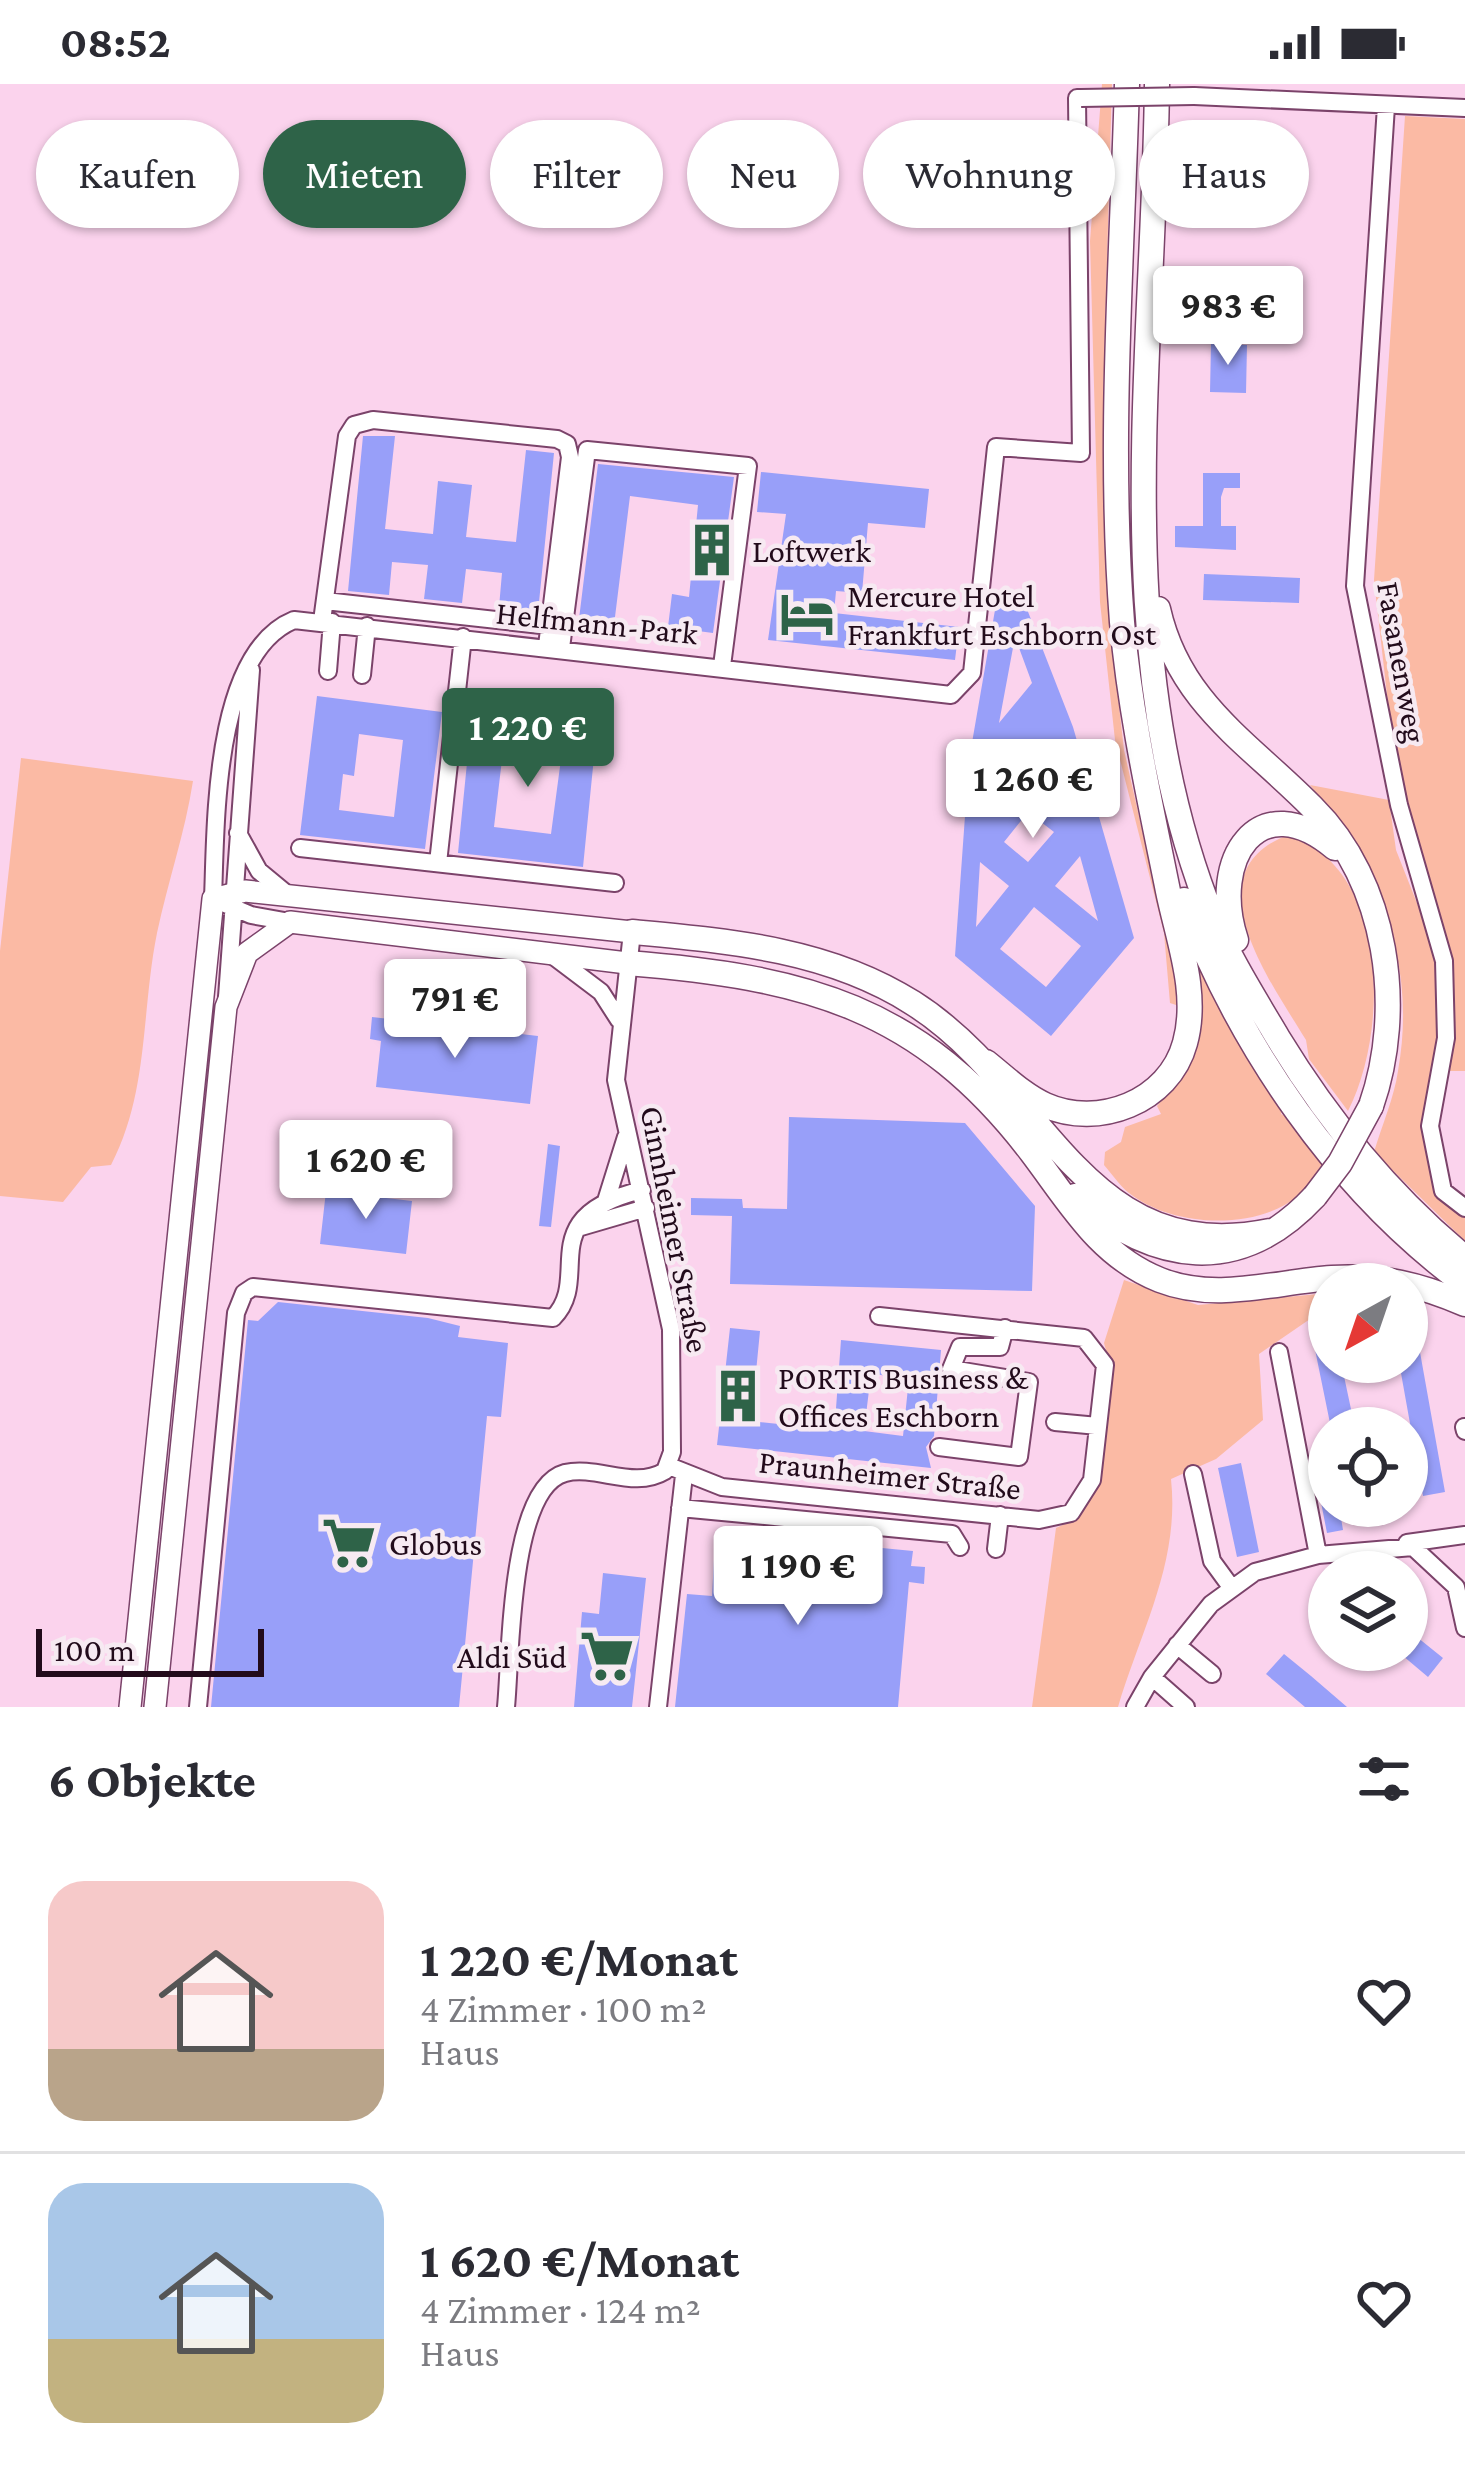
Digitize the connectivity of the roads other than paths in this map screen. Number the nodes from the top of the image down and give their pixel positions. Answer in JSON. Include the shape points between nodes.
{"nodes":[{"id":1,"x":1127,"y":84,"type":"edge"},
{"id":2,"x":1157,"y":84,"type":"edge"},
{"id":3,"x":1386,"y":106,"type":"junction"},
{"id":4,"x":1465,"y":108,"type":"edge"},
{"id":5,"x":1147,"y":505,"type":"junction"},
{"id":6,"x":325,"y":601,"type":"junction"},
{"id":7,"x":327,"y":622,"type":"junction"},
{"id":8,"x":367,"y":626,"type":"junction"},
{"id":9,"x":550,"y":626,"type":"junction"},
{"id":10,"x":463,"y":637,"type":"junction"},
{"id":11,"x":554,"y":647,"type":"junction"},
{"id":12,"x":252,"y":657,"type":"junction"},
{"id":13,"x":722,"y":666,"type":"junction"},
{"id":14,"x":328,"y":671,"type":"dead end"},
{"id":15,"x":362,"y":675,"type":"dead end"},
{"id":16,"x":1157,"y":831,"type":"junction"},
{"id":17,"x":238,"y":833,"type":"junction"},
{"id":18,"x":300,"y":848,"type":"dead end"},
{"id":19,"x":1348,"y":860,"type":"junction"},
{"id":20,"x":438,"y":863,"type":"junction"},
{"id":21,"x":615,"y":884,"type":"dead end"},
{"id":22,"x":289,"y":896,"type":"junction"},
{"id":23,"x":225,"y":899,"type":"junction"},
{"id":24,"x":290,"y":922,"type":"junction"},
{"id":25,"x":632,"y":932,"type":"junction"},
{"id":26,"x":547,"y":951,"type":"junction"},
{"id":27,"x":627,"y":963,"type":"junction"},
{"id":28,"x":1245,"y":977,"type":"junction"},
{"id":29,"x":226,"y":1006,"type":"junction"},
{"id":30,"x":619,"y":1020,"type":"junction"},
{"id":31,"x":986,"y":1062,"type":"junction"},
{"id":32,"x":626,"y":1136,"type":"junction"},
{"id":33,"x":1035,"y":1157,"type":"junction"},
{"id":34,"x":644,"y":1199,"type":"junction"},
{"id":35,"x":605,"y":1201,"type":"junction"},
{"id":36,"x":1465,"y":1208,"type":"edge"},
{"id":37,"x":580,"y":1227,"type":"junction"},
{"id":38,"x":1136,"y":1228,"type":"junction"},
{"id":39,"x":1465,"y":1258,"type":"edge"},
{"id":40,"x":1465,"y":1284,"type":"edge"},
{"id":41,"x":1465,"y":1304,"type":"edge"},
{"id":42,"x":879,"y":1316,"type":"dead end"},
{"id":43,"x":1005,"y":1328,"type":"junction"},
{"id":44,"x":1279,"y":1352,"type":"dead end"},
{"id":45,"x":1055,"y":1422,"type":"dead end"},
{"id":46,"x":1098,"y":1426,"type":"junction"},
{"id":47,"x":939,"y":1447,"type":"dead end"},
{"id":48,"x":676,"y":1471,"type":"junction"},
{"id":49,"x":1192,"y":1474,"type":"dead end"},
{"id":50,"x":680,"y":1508,"type":"junction"},
{"id":51,"x":1000,"y":1515,"type":"junction"},
{"id":52,"x":1465,"y":1534,"type":"edge"},
{"id":53,"x":1445,"y":1537,"type":"junction"},
{"id":54,"x":1403,"y":1544,"type":"junction"},
{"id":55,"x":960,"y":1546,"type":"dead end"},
{"id":56,"x":996,"y":1550,"type":"dead end"},
{"id":57,"x":1317,"y":1551,"type":"edge"},
{"id":58,"x":1353,"y":1551,"type":"edge"},
{"id":59,"x":1308,"y":1559,"type":"edge"},
{"id":60,"x":1231,"y":1587,"type":"junction"},
{"id":61,"x":1456,"y":1587,"type":"junction"},
{"id":62,"x":1465,"y":1628,"type":"edge"},
{"id":63,"x":1177,"y":1645,"type":"junction"},
{"id":64,"x":1212,"y":1675,"type":"dead end"},
{"id":65,"x":1152,"y":1677,"type":"junction"},
{"id":66,"x":130,"y":1707,"type":"edge"},
{"id":67,"x":155,"y":1707,"type":"edge"},
{"id":68,"x":198,"y":1707,"type":"edge"},
{"id":69,"x":506,"y":1707,"type":"edge"},
{"id":70,"x":658,"y":1707,"type":"edge"},
{"id":71,"x":1136,"y":1707,"type":"edge"},
{"id":72,"x":1186,"y":1707,"type":"edge"}],
"edges":[{"from":1,"to":16,"type":"highway","via":[[1118,530],[1129,679]]},
{"from":2,"to":5,"type":"highway"},
{"from":3,"to":4,"type":"street"},
{"from":3,"to":13,"type":"street","name":"Helfmann-Park","bridge":true,"via":[[1295,97],[1077,98],[1081,453],[996,447],[973,673],[951,695]]},
{"from":3,"to":36,"type":"street","name":"Fasanenweg","via":[[1354,586],[1399,805],[1444,961],[1447,1038],[1430,1126],[1443,1190]]},
{"from":5,"to":19,"type":"highway","via":[[1162,626],[1189,685],[1232,737],[1312,806]]},
{"from":5,"to":28,"type":"highway","via":[[1160,736],[1194,868]]},
{"from":6,"to":7,"type":"street"},
{"from":6,"to":9,"type":"street"},
{"from":6,"to":9,"type":"street","via":[[346,436],[354,425],[373,420],[557,439],[570,457]]},
{"from":7,"to":8,"type":"street","name":"Helfmann-Park"},
{"from":7,"to":12,"type":"street","name":"Helfmann-Park","via":[[279,626]]},
{"from":7,"to":14,"type":"street"},
{"from":8,"to":10,"type":"street","name":"Helfmann-Park"},
{"from":8,"to":15,"type":"street"},
{"from":9,"to":11,"type":"street"},
{"from":10,"to":11,"type":"street","name":"Helfmann-Park"},
{"from":10,"to":20,"type":"street"},
{"from":11,"to":13,"type":"street","name":"Helfmann-Park"},
{"from":11,"to":13,"type":"street","via":[[587,450],[748,466]]},
{"from":12,"to":17,"type":"street"},
{"from":12,"to":23,"type":"street","via":[[228,724]]},
{"from":16,"to":31,"type":"highway","via":[[1189,1008],[1180,1055],[1147,1096],[1106,1113],[1059,1110]]},
{"from":16,"to":40,"type":"highway","via":[[1200,941],[1268,1068],[1356,1182]]},
{"from":17,"to":22,"type":"street","via":[[250,859]]},
{"from":17,"to":23,"type":"street"},
{"from":18,"to":20,"type":"street"},
{"from":19,"to":28,"type":"highway","via":[[1295,826],[1245,842],[1225,884]]},
{"from":19,"to":38,"type":"highway","bridge":true,"via":[[1371,906],[1387,970],[1388,1034],[1371,1106],[1315,1196],[1270,1231],[1205,1238]]},
{"from":20,"to":21,"type":"street"},
{"from":22,"to":23,"type":"main road"},
{"from":22,"to":25,"type":"main road"},
{"from":23,"to":24,"type":"street"},
{"from":23,"to":29,"type":"street"},
{"from":23,"to":66,"type":"main road"},
{"from":24,"to":26,"type":"main road"},
{"from":24,"to":29,"type":"main road","via":[[247,953]]},
{"from":25,"to":27,"type":"street","name":"Ginnheimer Straße"},
{"from":25,"to":31,"type":"highway","via":[[777,950],[858,973],[932,1016]]},
{"from":26,"to":27,"type":"main road"},
{"from":26,"to":30,"type":"street","via":[[601,992]]},
{"from":27,"to":30,"type":"street","name":"Ginnheimer Straße"},
{"from":27,"to":33,"type":"highway","via":[[768,979],[871,1012],[949,1062]]},
{"from":28,"to":39,"type":"highway","via":[[1341,1130]]},
{"from":29,"to":67,"type":"main road"},
{"from":30,"to":32,"type":"street","name":"Ginnheimer Straße","via":[[616,1081]]},
{"from":31,"to":38,"type":"highway"},
{"from":32,"to":34,"type":"street","name":"Ginnheimer Straße"},
{"from":32,"to":35,"type":"street"},
{"from":33,"to":38,"type":"highway","via":[[1089,1208]]},
{"from":33,"to":41,"type":"highway","via":[[1124,1261],[1160,1280],[1200,1290],[1365,1277],[1403,1281]]},
{"from":34,"to":35,"type":"street"},
{"from":34,"to":37,"type":"street"},
{"from":34,"to":48,"type":"street","name":"Ginnheimer Straße","via":[[674,1352]]},
{"from":35,"to":37,"type":"street"},
{"from":37,"to":68,"type":"street","via":[[567,1252],[564,1302],[547,1319],[253,1287],[244,1293]]},
{"from":42,"to":43,"type":"street","name":"Praunheimer Straße"},
{"from":43,"to":46,"type":"street","name":"Praunheimer Straße","via":[[1093,1344],[1105,1365]]},
{"from":43,"to":47,"type":"street","via":[[996,1348],[956,1350],[951,1369],[1029,1382],[1019,1457]]},
{"from":44,"to":57,"type":"street"},
{"from":45,"to":46,"type":"street"},
{"from":46,"to":51,"type":"street","name":"Praunheimer Straße","via":[[1092,1480],[1071,1513],[1053,1520]]},
{"from":48,"to":50,"type":"street","name":"Ginnheimer Straße"},
{"from":48,"to":51,"type":"street","name":"Praunheimer Straße","via":[[722,1487]]},
{"from":48,"to":69,"type":"street","via":[[649,1478],[562,1474],[537,1495],[523,1532]]},
{"from":49,"to":60,"type":"street","via":[[1212,1561]]},
{"from":50,"to":55,"type":"street","via":[[952,1534]]},
{"from":50,"to":70,"type":"street","name":"Ginnheimer Straße"},
{"from":51,"to":56,"type":"street"},
{"from":52,"to":53,"type":"street"},
{"from":53,"to":54,"type":"street"},
{"from":53,"to":61,"type":"street"},
{"from":54,"to":58,"type":"street"},
{"from":54,"to":61,"type":"street"},
{"from":59,"to":60,"type":"street"},
{"from":60,"to":63,"type":"street"},
{"from":61,"to":62,"type":"street"},
{"from":63,"to":64,"type":"street"},
{"from":63,"to":65,"type":"street"},
{"from":65,"to":71,"type":"street"},
{"from":65,"to":72,"type":"street"}]}
